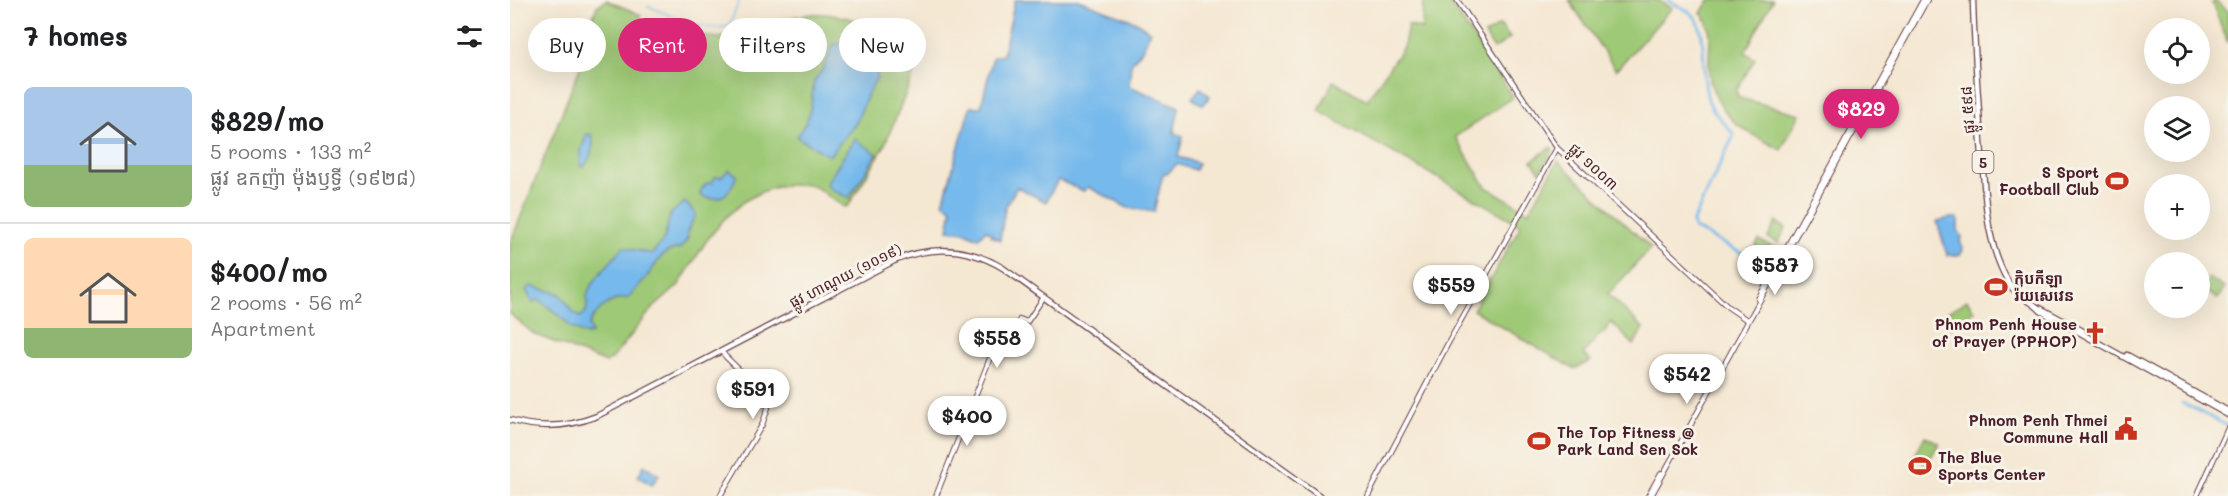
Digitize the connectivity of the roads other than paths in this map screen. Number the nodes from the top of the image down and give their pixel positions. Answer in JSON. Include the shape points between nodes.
{"nodes":[{"id":1,"x":1457,"y":0,"type":"edge"},
{"id":2,"x":1973,"y":0,"type":"edge"},
{"id":3,"x":1923,"y":3,"type":"edge"},
{"id":4,"x":1557,"y":148,"type":"junction"},
{"id":5,"x":1773,"y":274,"type":"junction"},
{"id":6,"x":1043,"y":299,"type":"junction"},
{"id":7,"x":1747,"y":320,"type":"junction"},
{"id":8,"x":1081,"y":326,"type":"junction"},
{"id":9,"x":723,"y":353,"type":"junction"},
{"id":10,"x":1716,"y":379,"type":"junction"},
{"id":11,"x":2228,"y":413,"type":"edge"},
{"id":12,"x":510,"y":422,"type":"edge"},
{"id":13,"x":2228,"y":428,"type":"edge"},
{"id":14,"x":1651,"y":494,"type":"edge"},
{"id":15,"x":720,"y":496,"type":"edge"},
{"id":16,"x":936,"y":496,"type":"edge"},
{"id":17,"x":1315,"y":496,"type":"edge"},
{"id":18,"x":1320,"y":496,"type":"edge"},
{"id":19,"x":1368,"y":496,"type":"edge"},
{"id":20,"x":2197,"y":496,"type":"edge"}],
"edges":[{"from":1,"to":4,"type":"main road","name":"ផ្លូវ ១០០៣"},
{"from":2,"to":11,"type":"main road","name":"ផ្លូវ ៥៩៨","number":"5","via":[[1986,210],[1991,240],[2010,285],[2038,307]]},
{"from":3,"to":5,"type":"main road"},
{"from":4,"to":7,"type":"main road","name":"ផ្លូវ ១០០៣","via":[[1728,307]]},
{"from":4,"to":19,"type":"main road"},
{"from":5,"to":7,"type":"main road"},
{"from":5,"to":10,"type":"main road"},
{"from":6,"to":8,"type":"main road","name":"ផ្លូវ ហាណូយ (១០១៩)"},
{"from":6,"to":9,"type":"main road","name":"ផ្លូវ ហាណូយ (១០១៩)","via":[[987,260],[963,252],[937,250],[903,258]]},
{"from":6,"to":16,"type":"main road","via":[[1027,322],[1020,319],[1006,345],[997,340]]},
{"from":7,"to":10,"type":"main road"},
{"from":8,"to":17,"type":"main road","name":"ផ្លូវ ហាណូយ (១០១៩)"},
{"from":8,"to":18,"type":"main road","name":"ផ្លូវ ហាណូយ (១០១៩)"},
{"from":9,"to":12,"type":"main road","name":"ផ្លូវ ហាណូយ (១០១៩)","via":[[585,421],[552,426]]},
{"from":9,"to":15,"type":"main road","via":[[763,393],[768,408]]},
{"from":10,"to":14,"type":"main road"},
{"from":13,"to":20,"type":"main road"}]}
